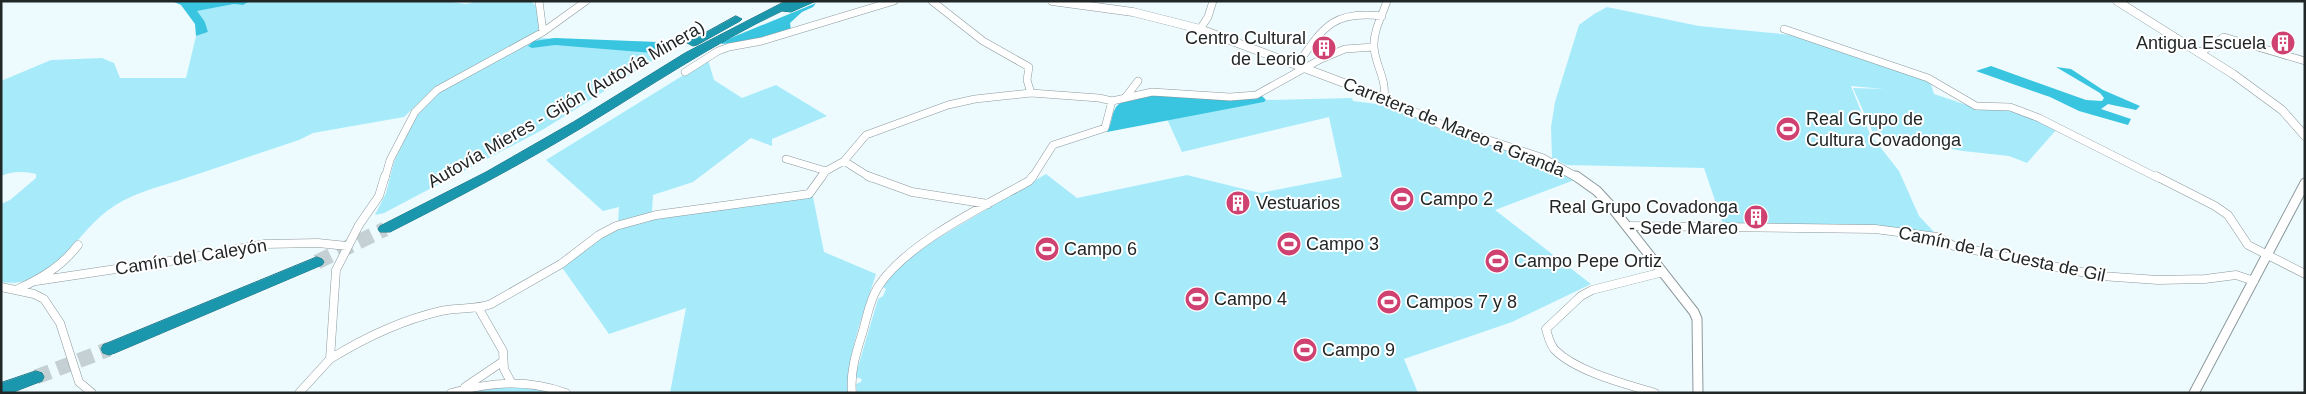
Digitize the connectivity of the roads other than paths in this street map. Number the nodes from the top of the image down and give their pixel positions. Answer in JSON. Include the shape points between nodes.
{"nodes":[{"id":1,"x":539,"y":1,"type":"edge"},
{"id":2,"x":586,"y":1,"type":"edge"},
{"id":3,"x":772,"y":1,"type":"edge"},
{"id":4,"x":781,"y":1,"type":"edge"},
{"id":5,"x":795,"y":1,"type":"edge"},
{"id":6,"x":811,"y":1,"type":"edge"},
{"id":7,"x":894,"y":1,"type":"edge"},
{"id":8,"x":932,"y":1,"type":"edge"},
{"id":9,"x":1052,"y":1,"type":"edge"},
{"id":10,"x":1213,"y":1,"type":"edge"},
{"id":11,"x":1388,"y":1,"type":"edge"},
{"id":12,"x":2117,"y":1,"type":"edge"},
{"id":13,"x":1382,"y":16,"type":"junction"},
{"id":14,"x":1200,"y":29,"type":"junction"},
{"id":15,"x":1784,"y":29,"type":"dead end"},
{"id":16,"x":543,"y":32,"type":"junction"},
{"id":17,"x":1374,"y":47,"type":"junction"},
{"id":18,"x":2198,"y":52,"type":"junction"},
{"id":19,"x":684,"y":53,"type":"junction"},
{"id":20,"x":2305,"y":61,"type":"edge"},
{"id":21,"x":1300,"y":66,"type":"junction"},
{"id":22,"x":685,"y":72,"type":"dead end"},
{"id":23,"x":1152,"y":92,"type":"junction"},
{"id":24,"x":1031,"y":93,"type":"junction"},
{"id":25,"x":1125,"y":98,"type":"junction"},
{"id":26,"x":1384,"y":98,"type":"junction"},
{"id":27,"x":1112,"y":101,"type":"junction"},
{"id":28,"x":2305,"y":136,"type":"edge"},
{"id":29,"x":786,"y":158,"type":"dead end"},
{"id":30,"x":844,"y":161,"type":"junction"},
{"id":31,"x":826,"y":171,"type":"junction"},
{"id":32,"x":2305,"y":182,"type":"edge"},
{"id":33,"x":988,"y":204,"type":"junction"},
{"id":34,"x":382,"y":226,"type":"tunnel mouth"},
{"id":35,"x":1628,"y":226,"type":"junction"},
{"id":36,"x":78,"y":245,"type":"dead end"},
{"id":37,"x":347,"y":246,"type":"junction"},
{"id":38,"x":2267,"y":257,"type":"junction"},
{"id":39,"x":314,"y":258,"type":"tunnel mouth"},
{"id":40,"x":1663,"y":272,"type":"junction"},
{"id":41,"x":2305,"y":274,"type":"edge"},
{"id":42,"x":36,"y":281,"type":"junction"},
{"id":43,"x":2254,"y":282,"type":"junction"},
{"id":44,"x":1,"y":287,"type":"edge"},
{"id":45,"x":18,"y":289,"type":"junction"},
{"id":46,"x":479,"y":309,"type":"junction"},
{"id":47,"x":108,"y":345,"type":"tunnel mouth"},
{"id":48,"x":330,"y":359,"type":"junction"},
{"id":49,"x":502,"y":362,"type":"junction"},
{"id":50,"x":1,"y":380,"type":"edge"},
{"id":51,"x":511,"y":382,"type":"junction"},
{"id":52,"x":1,"y":390,"type":"edge"},
{"id":53,"x":455,"y":391,"type":"edge"},
{"id":54,"x":92,"y":393,"type":"edge"},
{"id":55,"x":299,"y":393,"type":"edge"},
{"id":56,"x":566,"y":393,"type":"edge"},
{"id":57,"x":852,"y":393,"type":"edge"},
{"id":58,"x":1655,"y":393,"type":"edge"},
{"id":59,"x":1698,"y":393,"type":"edge"},
{"id":60,"x":2194,"y":393,"type":"edge"}],
"edges":[{"from":1,"to":16,"type":"street"},
{"from":2,"to":16,"type":"street"},
{"from":3,"to":19,"type":"highway","via":[[711,32]]},
{"from":4,"to":19,"type":"highway","name":"Autovía Mieres - Gijón (Autovía Minera)"},
{"from":5,"to":19,"type":"highway","name":"Autovía Mieres - Gijón (Autovía Minera)"},
{"from":6,"to":19,"type":"highway"},
{"from":7,"to":22,"type":"street","via":[[762,41],[724,49]]},
{"from":8,"to":24,"type":"street","via":[[984,41],[1029,67],[1027,80]]},
{"from":9,"to":14,"type":"street","name":"Carretera de Mareo a Granda","via":[[1133,12]]},
{"from":10,"to":14,"type":"street"},
{"from":11,"to":13,"type":"street"},
{"from":12,"to":18,"type":"street"},
{"from":13,"to":17,"type":"street"},
{"from":13,"to":21,"type":"street","via":[[1351,16],[1327,26],[1319,33]]},
{"from":14,"to":21,"type":"street","name":"Carretera de Mareo a Granda"},
{"from":15,"to":38,"type":"street","via":[[1928,78],[1976,106],[2010,107],[2039,118],[2219,208],[2228,215],[2248,245]]},
{"from":16,"to":37,"type":"street","via":[[437,90],[415,112],[390,160],[379,196]]},
{"from":17,"to":21,"type":"street","via":[[1345,49]]},
{"from":17,"to":26,"type":"street","via":[[1384,82]]},
{"from":18,"to":20,"type":"street","via":[[2224,37]]},
{"from":18,"to":28,"type":"street","via":[[2276,106]]},
{"from":19,"to":34,"type":"highway","name":"Autovía Mieres - Gijón (Autovía Minera)","via":[[531,152]]},
{"from":21,"to":23,"type":"street","via":[[1256,95],[1230,97]]},
{"from":21,"to":26,"type":"street","name":"Carretera de Mareo a Granda"},
{"from":23,"to":25,"type":"street"},
{"from":23,"to":25,"type":"street","via":[[1139,89],[1137,83]]},
{"from":24,"to":27,"type":"street"},
{"from":24,"to":30,"type":"street","via":[[960,102],[885,128],[866,135]]},
{"from":25,"to":27,"type":"street"},
{"from":26,"to":35,"type":"street","name":"Carretera de Mareo a Granda","via":[[1442,125],[1560,166],[1596,191]]},
{"from":27,"to":33,"type":"street","via":[[1105,128],[1053,145],[1033,178]]},
{"from":29,"to":31,"type":"street"},
{"from":30,"to":31,"type":"street"},
{"from":30,"to":33,"type":"street","via":[[863,176],[908,190]]},
{"from":31,"to":46,"type":"street","via":[[812,192],[805,196],[656,215],[616,226],[560,264]]},
{"from":32,"to":38,"type":"street"},
{"from":33,"to":57,"type":"street","via":[[887,273],[877,287],[855,355]]},
{"from":35,"to":40,"type":"street","name":"Carretera de Mareo a Granda"},
{"from":35,"to":43,"type":"street","name":"Camín de la Cuesta de Gil","via":[[1875,229],[1937,237],[1963,248],[2101,276],[2158,280],[2236,275]]},
{"from":36,"to":42,"type":"street","via":[[71,256]]},
{"from":37,"to":42,"type":"street","name":"Camín del Caleyón","via":[[265,244]]},
{"from":37,"to":48,"type":"street","via":[[336,270]]},
{"from":38,"to":41,"type":"street"},
{"from":38,"to":43,"type":"street"},
{"from":39,"to":47,"type":"highway","via":[[230,300]]},
{"from":40,"to":58,"type":"street","via":[[1592,290],[1581,296],[1546,329],[1555,350],[1568,360]]},
{"from":40,"to":59,"type":"street","name":"Carretera de Mareo a Granda","via":[[1690,305],[1697,319]]},
{"from":42,"to":45,"type":"street"},
{"from":43,"to":60,"type":"street"},
{"from":44,"to":45,"type":"street"},
{"from":45,"to":54,"type":"street","via":[[44,299],[60,323],[79,382]]},
{"from":46,"to":48,"type":"street","via":[[461,306],[422,316]]},
{"from":46,"to":49,"type":"street","via":[[503,351]]},
{"from":48,"to":55,"type":"street"},
{"from":49,"to":51,"type":"street"},
{"from":49,"to":53,"type":"street"},
{"from":50,"to":52,"type":"highway","via":[[36,372]]},
{"from":51,"to":53,"type":"street"},
{"from":51,"to":56,"type":"street","via":[[542,385]]}]}
